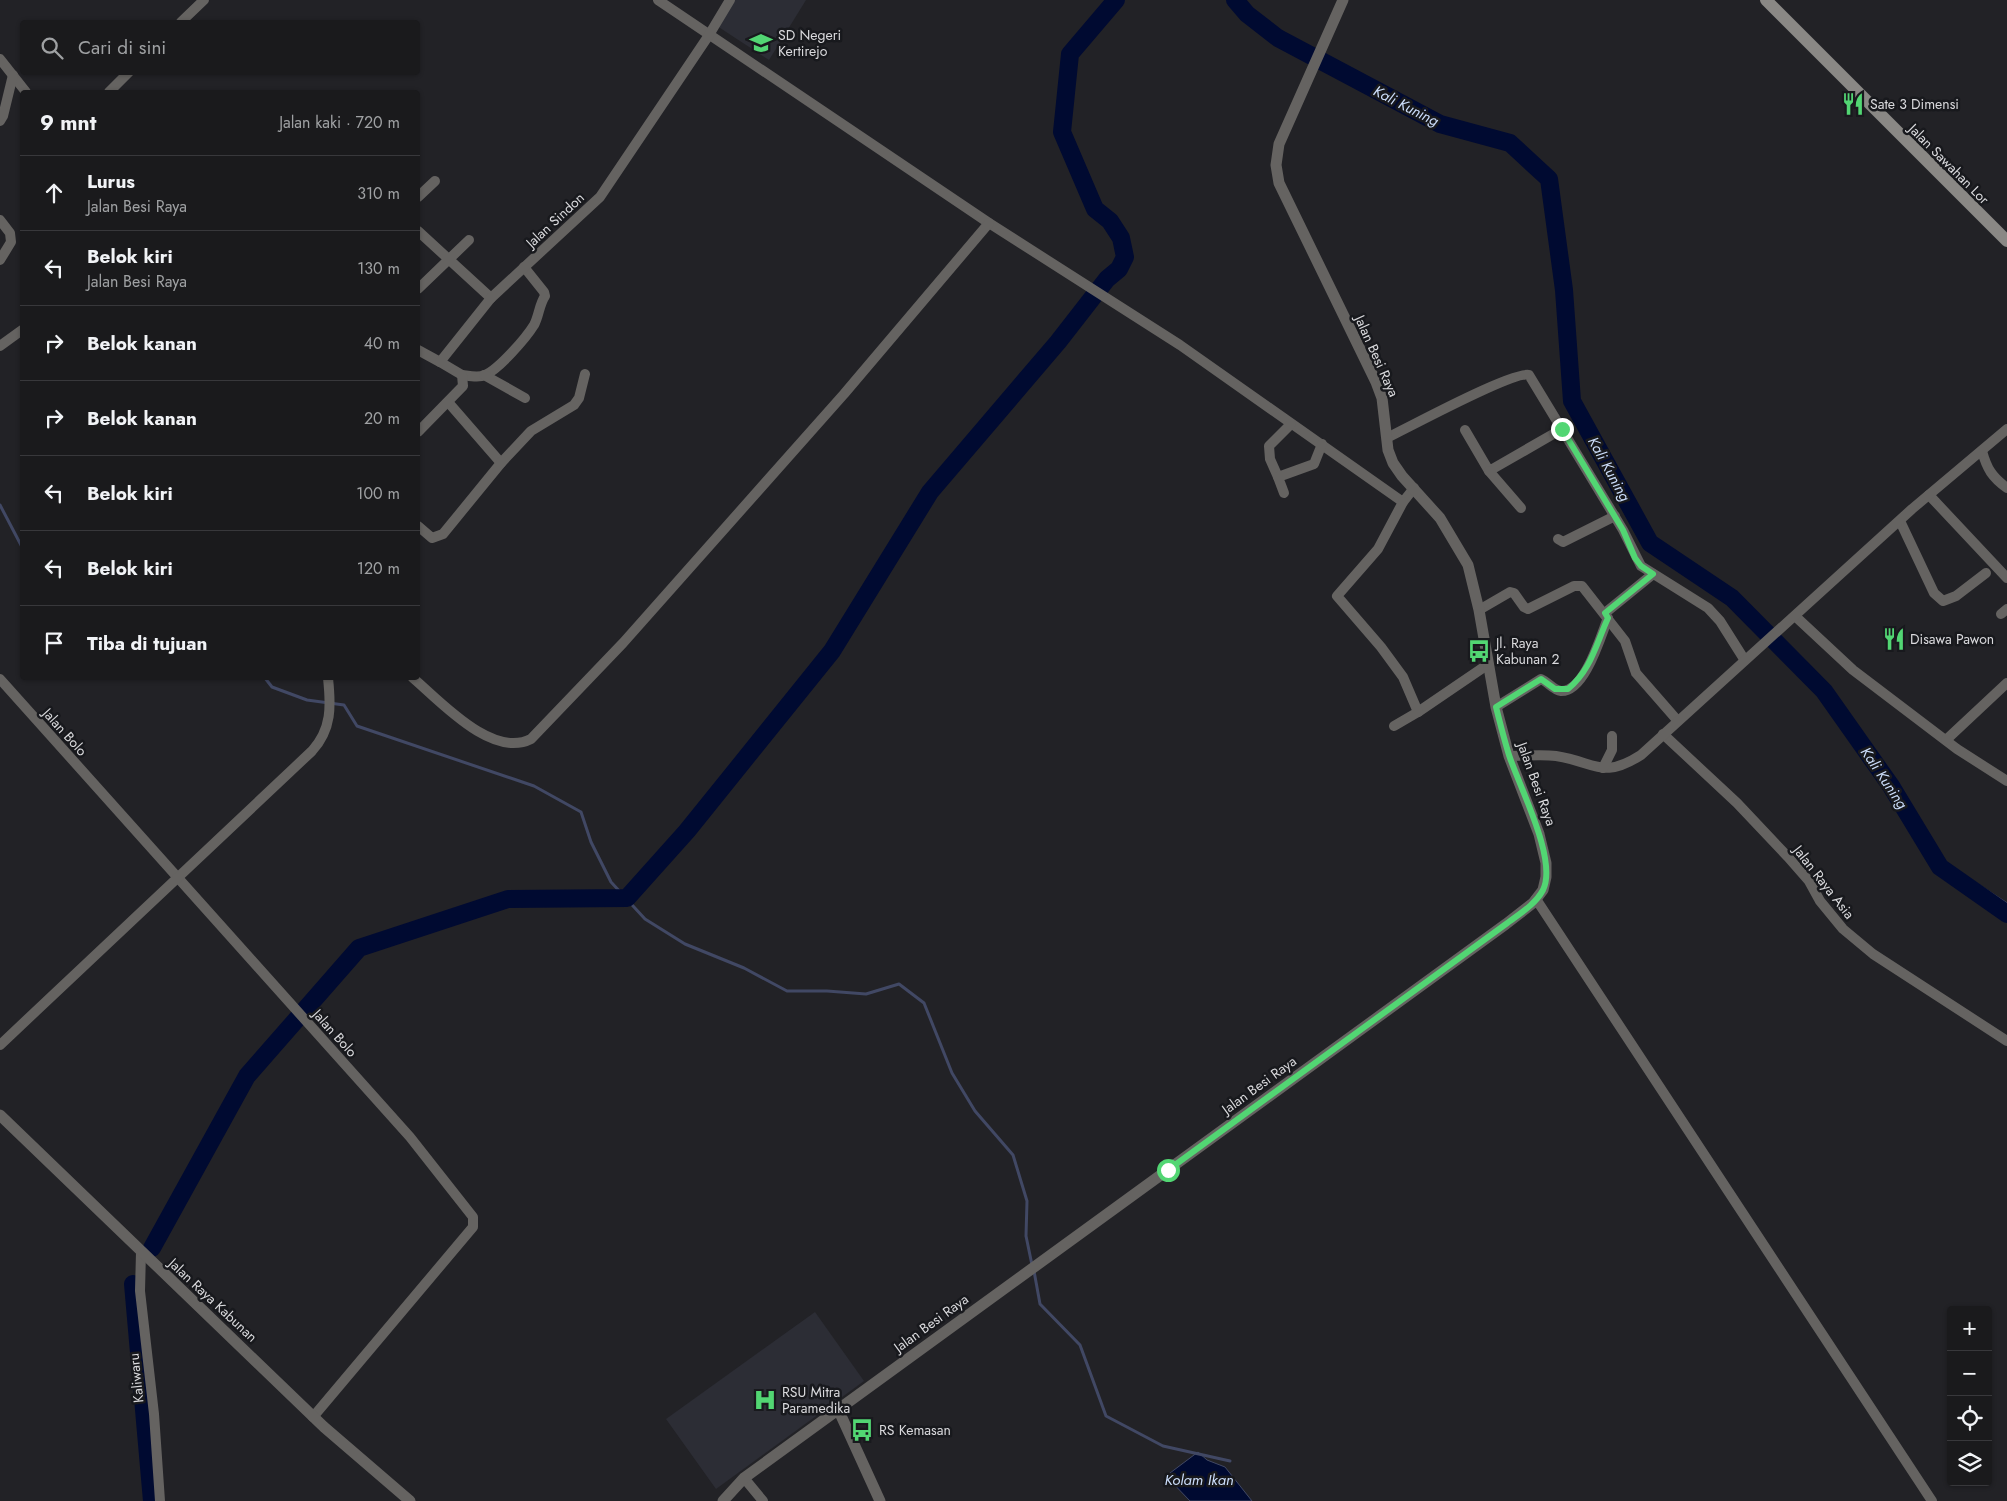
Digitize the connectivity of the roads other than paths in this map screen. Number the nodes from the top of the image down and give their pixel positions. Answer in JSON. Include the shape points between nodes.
{"nodes":[{"id":1,"x":204,"y":0,"type":"edge"},
{"id":2,"x":658,"y":0,"type":"edge"},
{"id":3,"x":730,"y":0,"type":"edge"},
{"id":4,"x":1343,"y":0,"type":"edge"},
{"id":5,"x":1766,"y":0,"type":"edge"},
{"id":6,"x":183,"y":20,"type":"edge"},
{"id":7,"x":709,"y":35,"type":"junction"},
{"id":8,"x":0,"y":59,"type":"edge"},
{"id":9,"x":13,"y":75,"type":"junction"},
{"id":10,"x":127,"y":75,"type":"edge"},
{"id":11,"x":24,"y":90,"type":"edge"},
{"id":12,"x":111,"y":90,"type":"edge"},
{"id":13,"x":0,"y":121,"type":"edge"},
{"id":14,"x":435,"y":181,"type":"dead end"},
{"id":15,"x":420,"y":196,"type":"edge"},
{"id":16,"x":0,"y":220,"type":"edge"},
{"id":17,"x":989,"y":222,"type":"junction"},
{"id":18,"x":420,"y":233,"type":"edge"},
{"id":19,"x":469,"y":240,"type":"dead end"},
{"id":20,"x":2007,"y":241,"type":"edge"},
{"id":21,"x":449,"y":259,"type":"junction"},
{"id":22,"x":0,"y":260,"type":"edge"},
{"id":23,"x":524,"y":267,"type":"junction"},
{"id":24,"x":420,"y":287,"type":"edge"},
{"id":25,"x":491,"y":298,"type":"junction"},
{"id":26,"x":20,"y":331,"type":"edge"},
{"id":27,"x":0,"y":346,"type":"edge"},
{"id":28,"x":420,"y":351,"type":"edge"},
{"id":29,"x":440,"y":362,"type":"junction"},
{"id":30,"x":585,"y":374,"type":"dead end"},
{"id":31,"x":484,"y":375,"type":"junction"},
{"id":32,"x":462,"y":376,"type":"junction"},
{"id":33,"x":525,"y":398,"type":"dead end"},
{"id":34,"x":448,"y":402,"type":"junction"},
{"id":35,"x":1291,"y":424,"type":"junction"},
{"id":36,"x":1562,"y":429,"type":"junction"},
{"id":37,"x":2007,"y":429,"type":"edge"},
{"id":38,"x":420,"y":430,"type":"edge"},
{"id":39,"x":1465,"y":430,"type":"dead end"},
{"id":40,"x":1387,"y":438,"type":"junction"},
{"id":41,"x":1322,"y":444,"type":"junction"},
{"id":42,"x":1982,"y":451,"type":"junction"},
{"id":43,"x":501,"y":463,"type":"junction"},
{"id":44,"x":1489,"y":471,"type":"junction"},
{"id":45,"x":1278,"y":477,"type":"junction"},
{"id":46,"x":1414,"y":488,"type":"junction"},
{"id":47,"x":2007,"y":488,"type":"edge"},
{"id":48,"x":1284,"y":493,"type":"dead end"},
{"id":49,"x":1929,"y":496,"type":"junction"},
{"id":50,"x":1403,"y":502,"type":"junction"},
{"id":51,"x":1521,"y":508,"type":"dead end"},
{"id":52,"x":1615,"y":516,"type":"junction"},
{"id":53,"x":1900,"y":521,"type":"junction"},
{"id":54,"x":420,"y":528,"type":"edge"},
{"id":55,"x":1558,"y":539,"type":"dead end"},
{"id":56,"x":1986,"y":573,"type":"dead end"},
{"id":57,"x":1653,"y":574,"type":"junction"},
{"id":58,"x":2007,"y":578,"type":"edge"},
{"id":59,"x":1479,"y":610,"type":"junction"},
{"id":60,"x":1607,"y":616,"type":"junction"},
{"id":61,"x":1795,"y":616,"type":"junction"},
{"id":62,"x":1744,"y":659,"type":"junction"},
{"id":63,"x":1488,"y":665,"type":"junction"},
{"id":64,"x":0,"y":679,"type":"edge"},
{"id":65,"x":328,"y":680,"type":"edge"},
{"id":66,"x":415,"y":680,"type":"edge"},
{"id":67,"x":2007,"y":683,"type":"edge"},
{"id":68,"x":1496,"y":707,"type":"junction"},
{"id":69,"x":1418,"y":712,"type":"junction"},
{"id":70,"x":1678,"y":720,"type":"junction"},
{"id":71,"x":1394,"y":726,"type":"dead end"},
{"id":72,"x":1663,"y":734,"type":"junction"},
{"id":73,"x":1612,"y":736,"type":"dead end"},
{"id":74,"x":1946,"y":740,"type":"junction"},
{"id":75,"x":1509,"y":756,"type":"junction"},
{"id":76,"x":1603,"y":768,"type":"junction"},
{"id":77,"x":2007,"y":781,"type":"edge"},
{"id":78,"x":178,"y":880,"type":"junction"},
{"id":79,"x":1536,"y":899,"type":"junction"},
{"id":80,"x":2007,"y":1041,"type":"edge"},
{"id":81,"x":0,"y":1045,"type":"edge"},
{"id":82,"x":0,"y":1116,"type":"edge"},
{"id":83,"x":141,"y":1252,"type":"junction"},
{"id":84,"x":838,"y":1409,"type":"junction"},
{"id":85,"x":314,"y":1417,"type":"junction"},
{"id":86,"x":744,"y":1478,"type":"junction"},
{"id":87,"x":160,"y":1501,"type":"edge"},
{"id":88,"x":410,"y":1501,"type":"edge"},
{"id":89,"x":723,"y":1501,"type":"edge"},
{"id":90,"x":762,"y":1501,"type":"edge"},
{"id":91,"x":880,"y":1501,"type":"edge"},
{"id":92,"x":1932,"y":1501,"type":"edge"}],
"edges":[{"from":1,"to":6,"type":"street"},
{"from":2,"to":7,"type":"street"},
{"from":3,"to":7,"type":"street","name":"Jalan Sindon"},
{"from":4,"to":40,"type":"street","name":"Jalan Besi Raya","via":[[1278,144],[1276,166],[1278,183],[1376,382],[1384,407]]},
{"from":5,"to":20,"type":"main road","name":"Jalan Sawahan Lor"},
{"from":7,"to":17,"type":"street"},
{"from":7,"to":23,"type":"street","name":"Jalan Sindon","via":[[600,197]]},
{"from":8,"to":9,"type":"street"},
{"from":9,"to":11,"type":"street"},
{"from":9,"to":13,"type":"street"},
{"from":10,"to":12,"type":"street"},
{"from":14,"to":15,"type":"street"},
{"from":16,"to":22,"type":"street","via":[[10,233],[11,242]]},
{"from":17,"to":35,"type":"street","via":[[1180,345]]},
{"from":17,"to":66,"type":"street","via":[[844,394],[623,643],[530,739],[521,744],[509,744],[487,736],[471,727]]},
{"from":18,"to":21,"type":"street"},
{"from":19,"to":21,"type":"street"},
{"from":21,"to":24,"type":"street"},
{"from":21,"to":25,"type":"street"},
{"from":23,"to":25,"type":"street","name":"Jalan Sindon"},
{"from":23,"to":31,"type":"street","via":[[545,296],[535,323],[527,334]]},
{"from":25,"to":29,"type":"street","name":"Jalan Sindon"},
{"from":26,"to":27,"type":"street"},
{"from":28,"to":29,"type":"street"},
{"from":29,"to":32,"type":"street"},
{"from":30,"to":43,"type":"street","via":[[574,405],[539,424]]},
{"from":31,"to":32,"type":"street"},
{"from":31,"to":33,"type":"street"},
{"from":32,"to":34,"type":"street","via":[[463,386]]},
{"from":34,"to":38,"type":"street"},
{"from":34,"to":43,"type":"street"},
{"from":35,"to":41,"type":"street"},
{"from":35,"to":45,"type":"street","via":[[1269,446],[1270,460]]},
{"from":36,"to":40,"type":"street","via":[[1530,377],[1523,374]]},
{"from":36,"to":44,"type":"street"},
{"from":36,"to":52,"type":"street"},
{"from":37,"to":42,"type":"street"},
{"from":39,"to":44,"type":"street"},
{"from":40,"to":46,"type":"street","name":"Jalan Besi Raya","via":[[1393,462]]},
{"from":41,"to":45,"type":"street","via":[[1314,464]]},
{"from":41,"to":50,"type":"street"},
{"from":42,"to":47,"type":"street","via":[[1989,472]]},
{"from":42,"to":49,"type":"street"},
{"from":43,"to":54,"type":"street","via":[[439,537],[432,538]]},
{"from":44,"to":51,"type":"street"},
{"from":45,"to":48,"type":"street"},
{"from":46,"to":50,"type":"street"},
{"from":46,"to":59,"type":"street","name":"Jalan Besi Raya","via":[[1462,551]]},
{"from":49,"to":53,"type":"street"},
{"from":49,"to":58,"type":"street"},
{"from":50,"to":69,"type":"street","via":[[1378,550],[1337,596],[1381,646],[1403,678]]},
{"from":52,"to":55,"type":"street","via":[[1563,542]]},
{"from":52,"to":57,"type":"street","via":[[1635,558]]},
{"from":53,"to":56,"type":"street","via":[[1934,593],[1943,601],[1956,596]]},
{"from":53,"to":61,"type":"street"},
{"from":57,"to":60,"type":"street"},
{"from":57,"to":62,"type":"street","via":[[1708,608]]},
{"from":59,"to":60,"type":"street","via":[[1510,592],[1514,592],[1528,609],[1578,585]]},
{"from":59,"to":63,"type":"street","name":"Jalan Besi Raya"},
{"from":60,"to":68,"type":"street","via":[[1590,662],[1578,681],[1568,689],[1555,689],[1541,679]]},
{"from":60,"to":70,"type":"street","via":[[1628,647],[1636,673]]},
{"from":61,"to":62,"type":"street"},
{"from":61,"to":74,"type":"street","via":[[1854,670]]},
{"from":62,"to":70,"type":"street"},
{"from":63,"to":68,"type":"street","name":"Jalan Besi Raya"},
{"from":63,"to":69,"type":"street"},
{"from":64,"to":78,"type":"street","name":"Jalan Bolo"},
{"from":65,"to":78,"type":"street","via":[[330,713],[327,730],[312,751]]},
{"from":67,"to":74,"type":"street"},
{"from":68,"to":75,"type":"street","name":"Jalan Besi Raya"},
{"from":69,"to":71,"type":"street"},
{"from":70,"to":72,"type":"street"},
{"from":72,"to":76,"type":"street","via":[[1641,755],[1622,767]]},
{"from":72,"to":80,"type":"street","name":"Jalan Raya Asia","via":[[1738,803],[1788,857],[1843,929],[1873,954]]},
{"from":73,"to":76,"type":"street","via":[[1612,750]]},
{"from":74,"to":77,"type":"street"},
{"from":75,"to":76,"type":"street","via":[[1555,756]]},
{"from":75,"to":79,"type":"street","name":"Jalan Besi Raya","via":[[1539,834],[1546,863],[1543,890]]},
{"from":78,"to":81,"type":"street"},
{"from":78,"to":85,"type":"street","name":"Jalan Bolo","via":[[410,1137],[473,1217],[473,1227]]},
{"from":79,"to":84,"type":"street","name":"Jalan Besi Raya"},
{"from":79,"to":92,"type":"street"},
{"from":82,"to":83,"type":"street","name":"Jalan Raya Kabunan"},
{"from":83,"to":85,"type":"street","name":"Jalan Raya Kabunan"},
{"from":83,"to":87,"type":"street","name":"Kaliwaru","via":[[140,1291]]},
{"from":84,"to":86,"type":"street"},
{"from":84,"to":91,"type":"street"},
{"from":85,"to":88,"type":"street","name":"Jalan Raya Kabunan"},
{"from":86,"to":89,"type":"street"},
{"from":86,"to":90,"type":"street"}]}
